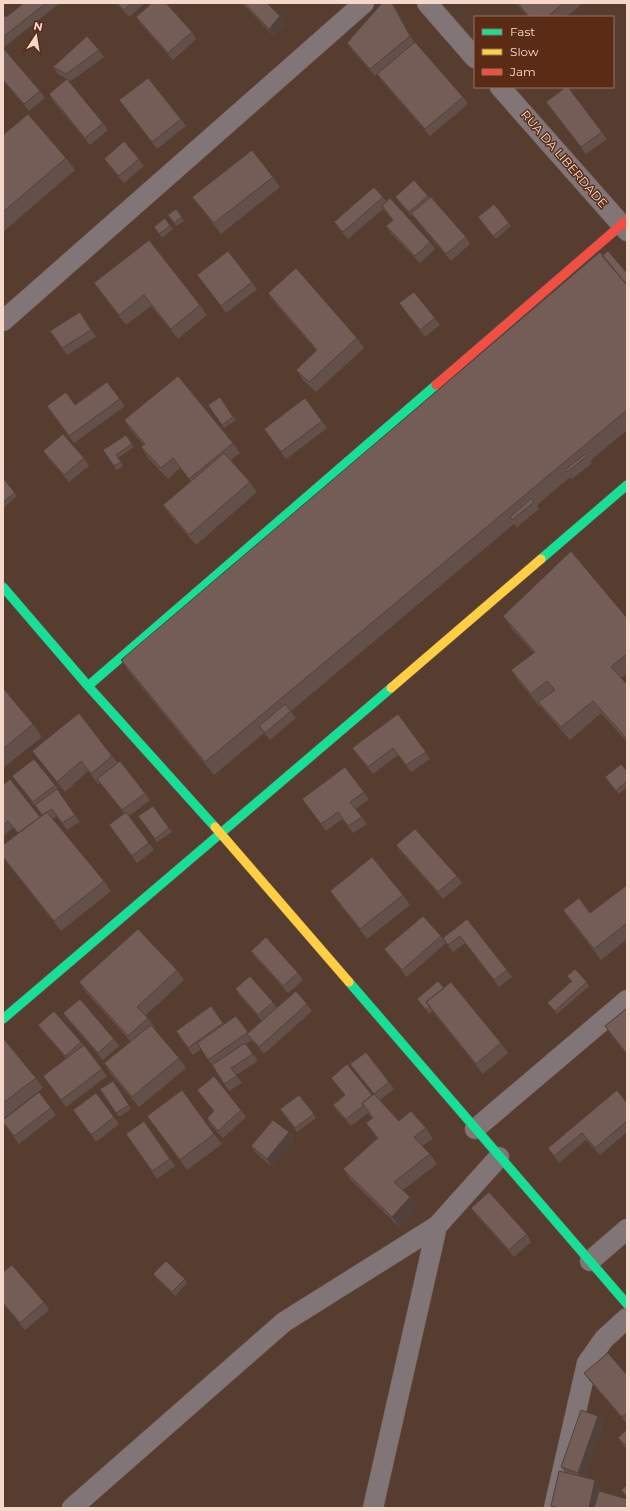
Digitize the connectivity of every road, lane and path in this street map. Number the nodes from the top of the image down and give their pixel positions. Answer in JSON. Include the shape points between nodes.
{"nodes":[{"id":1,"x":364,"y":3,"type":"edge"},
{"id":2,"x":426,"y":3,"type":"edge"},
{"id":3,"x":474,"y":57,"type":"edge"},
{"id":4,"x":501,"y":88,"type":"edge"},
{"id":5,"x":625,"y":226,"type":"edge"},
{"id":6,"x":3,"y":321,"type":"edge"},
{"id":7,"x":627,"y":485,"type":"edge"},
{"id":8,"x":3,"y":587,"type":"edge"},
{"id":9,"x":88,"y":686,"type":"junction"},
{"id":10,"x":221,"y":834,"type":"junction"},
{"id":11,"x":627,"y":1000,"type":"edge"},
{"id":12,"x":3,"y":1019,"type":"edge"},
{"id":13,"x":475,"y":1129,"type":"junction"},
{"id":14,"x":500,"y":1157,"type":"junction"},
{"id":15,"x":437,"y":1226,"type":"junction"},
{"id":16,"x":627,"y":1229,"type":"edge"},
{"id":17,"x":590,"y":1261,"type":"junction"},
{"id":18,"x":627,"y":1304,"type":"edge"},
{"id":19,"x":627,"y":1318,"type":"edge"},
{"id":20,"x":72,"y":1508,"type":"edge"},
{"id":21,"x":373,"y":1508,"type":"edge"},
{"id":22,"x":554,"y":1508,"type":"edge"}],
"edges":[{"from":1,"to":6,"type":"street"},
{"from":2,"to":3,"type":"street"},
{"from":4,"to":5,"type":"street","name":"RUA DA LIBERDADE"},
{"from":5,"to":9,"type":"street"},
{"from":7,"to":10,"type":"street"},
{"from":8,"to":9,"type":"street"},
{"from":9,"to":10,"type":"street"},
{"from":10,"to":12,"type":"street"},
{"from":10,"to":13,"type":"street"},
{"from":11,"to":13,"type":"street"},
{"from":13,"to":14,"type":"street"},
{"from":14,"to":15,"type":"street"},
{"from":14,"to":17,"type":"street"},
{"from":15,"to":20,"type":"street","via":[[284,1322]]},
{"from":15,"to":21,"type":"street"},
{"from":16,"to":17,"type":"street"},
{"from":17,"to":18,"type":"street"},
{"from":19,"to":22,"type":"street","via":[[604,1339],[587,1362]]}]}
